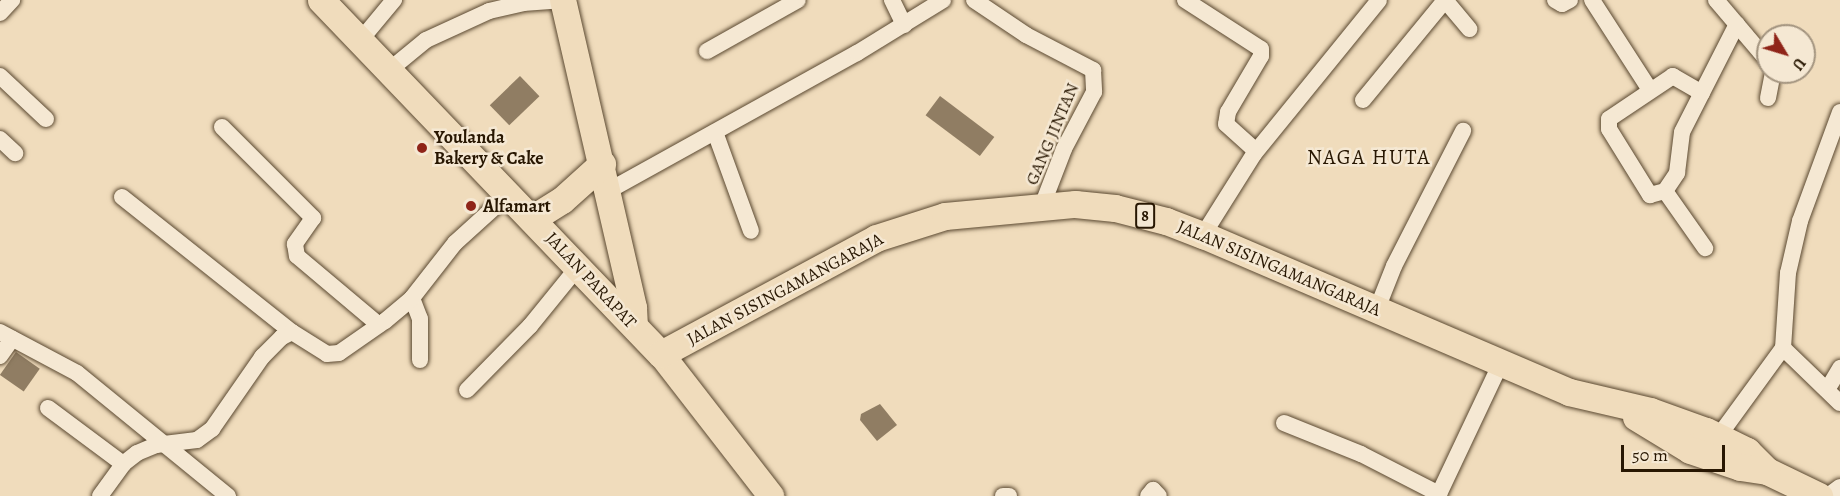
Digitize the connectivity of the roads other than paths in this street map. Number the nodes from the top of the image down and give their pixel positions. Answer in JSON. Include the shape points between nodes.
{"nodes":[{"id":1,"x":12,"y":0,"type":"edge"},
{"id":2,"x":321,"y":0,"type":"edge"},
{"id":3,"x":394,"y":0,"type":"edge"},
{"id":4,"x":563,"y":0,"type":"edge"},
{"id":5,"x":798,"y":0,"type":"edge"},
{"id":6,"x":892,"y":0,"type":"edge"},
{"id":7,"x":943,"y":0,"type":"edge"},
{"id":8,"x":974,"y":0,"type":"edge"},
{"id":9,"x":1185,"y":0,"type":"edge"},
{"id":10,"x":1379,"y":0,"type":"edge"},
{"id":11,"x":1445,"y":0,"type":"edge"},
{"id":12,"x":1555,"y":0,"type":"edge"},
{"id":13,"x":1570,"y":0,"type":"edge"},
{"id":14,"x":1592,"y":0,"type":"edge"},
{"id":15,"x":1716,"y":0,"type":"edge"},
{"id":16,"x":0,"y":13,"type":"edge"},
{"id":17,"x":1737,"y":24,"type":"junction"},
{"id":18,"x":904,"y":25,"type":"junction"},
{"id":19,"x":1469,"y":29,"type":"dead end"},
{"id":20,"x":359,"y":42,"type":"junction"},
{"id":21,"x":1756,"y":47,"type":"edge"},
{"id":22,"x":707,"y":51,"type":"dead end"},
{"id":23,"x":387,"y":72,"type":"junction"},
{"id":24,"x":0,"y":76,"type":"edge"},
{"id":25,"x":1771,"y":84,"type":"edge"},
{"id":26,"x":1650,"y":90,"type":"junction"},
{"id":27,"x":1702,"y":93,"type":"junction"},
{"id":28,"x":1768,"y":98,"type":"dead end"},
{"id":29,"x":1363,"y":100,"type":"dead end"},
{"id":30,"x":1840,"y":112,"type":"edge"},
{"id":31,"x":46,"y":119,"type":"dead end"},
{"id":32,"x":222,"y":127,"type":"dead end"},
{"id":33,"x":1463,"y":131,"type":"dead end"},
{"id":34,"x":715,"y":132,"type":"junction"},
{"id":35,"x":0,"y":139,"type":"edge"},
{"id":36,"x":1256,"y":151,"type":"junction"},
{"id":37,"x":15,"y":153,"type":"dead end"},
{"id":38,"x":602,"y":164,"type":"junction"},
{"id":39,"x":1665,"y":190,"type":"junction"},
{"id":40,"x":608,"y":191,"type":"junction"},
{"id":41,"x":509,"y":194,"type":"junction"},
{"id":42,"x":122,"y":197,"type":"dead end"},
{"id":43,"x":1042,"y":206,"type":"junction"},
{"id":44,"x":533,"y":218,"type":"junction"},
{"id":45,"x":751,"y":231,"type":"dead end"},
{"id":46,"x":1203,"y":235,"type":"junction"},
{"id":47,"x":1705,"y":248,"type":"dead end"},
{"id":48,"x":578,"y":267,"type":"junction"},
{"id":49,"x":412,"y":298,"type":"junction"},
{"id":50,"x":1377,"y":309,"type":"junction"},
{"id":51,"x":379,"y":325,"type":"junction"},
{"id":52,"x":635,"y":326,"type":"junction"},
{"id":53,"x":292,"y":332,"type":"junction"},
{"id":54,"x":6,"y":335,"type":"edge"},
{"id":55,"x":1783,"y":348,"type":"junction"},
{"id":56,"x":660,"y":354,"type":"junction"},
{"id":57,"x":0,"y":356,"type":"edge"},
{"id":58,"x":420,"y":360,"type":"dead end"},
{"id":59,"x":1501,"y":363,"type":"junction"},
{"id":60,"x":1840,"y":368,"type":"edge"},
{"id":61,"x":467,"y":390,"type":"dead end"},
{"id":62,"x":1827,"y":390,"type":"junction"},
{"id":63,"x":1840,"y":403,"type":"edge"},
{"id":64,"x":48,"y":408,"type":"dead end"},
{"id":65,"x":1626,"y":408,"type":"junction"},
{"id":66,"x":1284,"y":423,"type":"dead end"},
{"id":67,"x":1718,"y":437,"type":"junction"},
{"id":68,"x":168,"y":446,"type":"junction"},
{"id":69,"x":123,"y":464,"type":"junction"},
{"id":70,"x":1767,"y":471,"type":"junction"},
{"id":71,"x":1840,"y":487,"type":"edge"},
{"id":72,"x":1439,"y":495,"type":"edge"},
{"id":73,"x":100,"y":496,"type":"edge"},
{"id":74,"x":228,"y":496,"type":"edge"},
{"id":75,"x":771,"y":496,"type":"edge"},
{"id":76,"x":1003,"y":496,"type":"edge"},
{"id":77,"x":1009,"y":496,"type":"edge"},
{"id":78,"x":1148,"y":496,"type":"edge"},
{"id":79,"x":1159,"y":496,"type":"edge"},
{"id":80,"x":1819,"y":496,"type":"edge"},
{"id":81,"x":1828,"y":496,"type":"edge"}],
"edges":[{"from":1,"to":16,"type":"street"},
{"from":2,"to":20,"type":"highway","name":"JALAN PARAPAT"},
{"from":3,"to":20,"type":"street"},
{"from":4,"to":23,"type":"street","via":[[489,11],[426,40]]},
{"from":4,"to":38,"type":"main road"},
{"from":5,"to":22,"type":"street"},
{"from":6,"to":18,"type":"street"},
{"from":7,"to":18,"type":"street"},
{"from":8,"to":43,"type":"street","name":"GANG JINTAN","via":[[1026,35],[1093,70],[1094,92],[1064,149]]},
{"from":9,"to":36,"type":"street","via":[[1261,49],[1261,56],[1228,112],[1226,124]]},
{"from":10,"to":36,"type":"street"},
{"from":11,"to":19,"type":"street"},
{"from":11,"to":29,"type":"street"},
{"from":12,"to":13,"type":"street","via":[[1562,4]]},
{"from":14,"to":26,"type":"street"},
{"from":15,"to":17,"type":"street"},
{"from":17,"to":21,"type":"street"},
{"from":17,"to":27,"type":"street"},
{"from":18,"to":34,"type":"street"},
{"from":20,"to":23,"type":"highway","name":"JALAN PARAPAT"},
{"from":23,"to":41,"type":"highway","name":"JALAN PARAPAT"},
{"from":24,"to":31,"type":"street"},
{"from":25,"to":28,"type":"street"},
{"from":26,"to":27,"type":"street","via":[[1673,76]]},
{"from":26,"to":39,"type":"street","via":[[1616,111],[1607,124],[1646,193],[1654,196]]},
{"from":27,"to":39,"type":"street","via":[[1682,132],[1677,173]]},
{"from":30,"to":55,"type":"street","via":[[1800,221],[1788,273]]},
{"from":32,"to":51,"type":"street","via":[[313,218],[295,244],[297,256]]},
{"from":33,"to":50,"type":"street","via":[[1394,266]]},
{"from":34,"to":40,"type":"street"},
{"from":34,"to":45,"type":"street"},
{"from":35,"to":37,"type":"street"},
{"from":36,"to":46,"type":"street"},
{"from":38,"to":40,"type":"main road"},
{"from":38,"to":44,"type":"highway","via":[[562,200]]},
{"from":39,"to":47,"type":"street"},
{"from":40,"to":52,"type":"main road"},
{"from":41,"to":44,"type":"highway","name":"JALAN PARAPAT"},
{"from":41,"to":49,"type":"street","via":[[454,243]]},
{"from":42,"to":53,"type":"street"},
{"from":43,"to":46,"type":"highway","name":"JALAN SISINGAMANGARAJA","number":"8","via":[[1115,208],[1166,220]]},
{"from":43,"to":56,"type":"highway","name":"JALAN SISINGAMANGARAJA","number":"8","via":[[945,216],[876,238]]},
{"from":44,"to":48,"type":"highway","name":"JALAN PARAPAT"},
{"from":46,"to":50,"type":"highway","name":"JALAN SISINGAMANGARAJA","number":"8"},
{"from":48,"to":52,"type":"highway","name":"JALAN PARAPAT"},
{"from":48,"to":61,"type":"street","via":[[530,326]]},
{"from":49,"to":51,"type":"street"},
{"from":49,"to":58,"type":"street","via":[[420,319]]},
{"from":50,"to":59,"type":"highway","name":"JALAN SISINGAMANGARAJA","number":"8"},
{"from":51,"to":53,"type":"street","via":[[339,353],[327,354]]},
{"from":52,"to":56,"type":"highway","name":"JALAN PARAPAT"},
{"from":53,"to":68,"type":"street","via":[[262,357],[212,429],[196,440]]},
{"from":54,"to":57,"type":"street"},
{"from":54,"to":68,"type":"street","via":[[77,373]]},
{"from":55,"to":62,"type":"street"},
{"from":55,"to":67,"type":"street"},
{"from":56,"to":75,"type":"main road"},
{"from":59,"to":65,"type":"highway","name":"JALAN SISINGAMANGARAJA","number":"8","via":[[1569,392]]},
{"from":59,"to":72,"type":"street"},
{"from":60,"to":62,"type":"street"},
{"from":62,"to":63,"type":"street"},
{"from":64,"to":69,"type":"street"},
{"from":65,"to":67,"type":"highway","name":"JALAN SISINGAMANGARAJA","number":"8","via":[[1650,411]]},
{"from":65,"to":70,"type":"highway","name":"JALAN SISINGAMANGARAJA","number":"8","via":[[1644,425],[1690,450],[1740,467]]},
{"from":66,"to":72,"type":"street","via":[[1361,454]]},
{"from":67,"to":70,"type":"highway","name":"JALAN SISINGAMANGARAJA","number":"8","via":[[1747,451]]},
{"from":68,"to":69,"type":"street","via":[[147,447]]},
{"from":68,"to":74,"type":"street"},
{"from":69,"to":73,"type":"street"},
{"from":70,"to":80,"type":"highway","name":"JALAN SISINGAMANGARAJA","number":"8"},
{"from":71,"to":81,"type":"street"},
{"from":76,"to":77,"type":"street"},
{"from":78,"to":79,"type":"street","via":[[1153,490]]}]}
